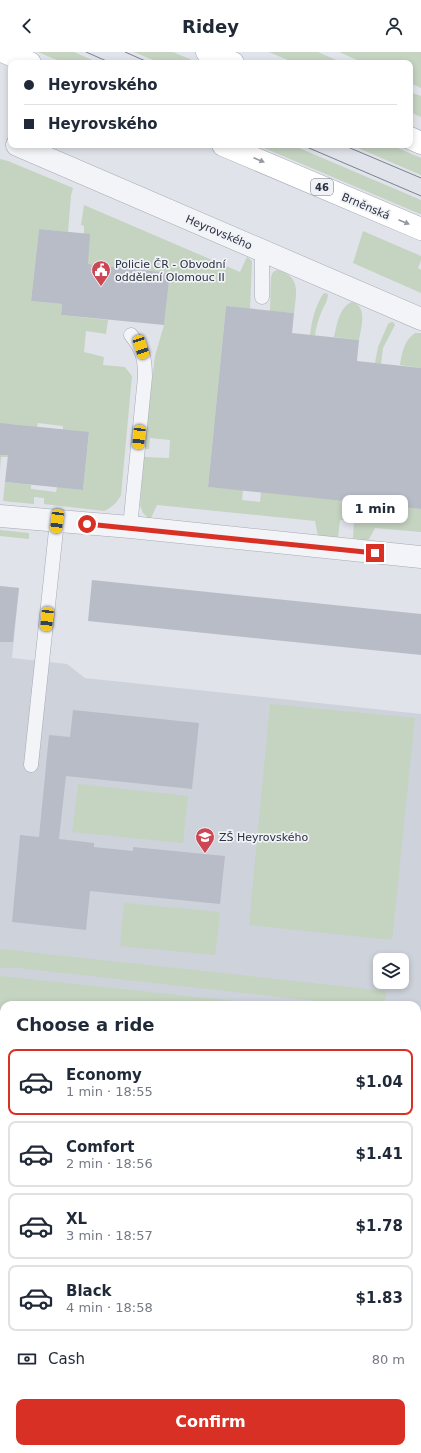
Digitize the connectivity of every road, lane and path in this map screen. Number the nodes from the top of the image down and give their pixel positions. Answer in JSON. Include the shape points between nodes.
{"nodes":[{"id":1,"x":4,"y":52,"type":"edge"},
{"id":2,"x":207,"y":52,"type":"edge"},
{"id":3,"x":23,"y":60,"type":"edge"},
{"id":4,"x":226,"y":60,"type":"edge"},
{"id":5,"x":24,"y":148,"type":"edge"},
{"id":6,"x":230,"y":148,"type":"edge"},
{"id":7,"x":421,"y":229,"type":"edge"},
{"id":8,"x":262,"y":251,"type":"junction"},
{"id":9,"x":262,"y":297,"type":"dead end"},
{"id":10,"x":421,"y":319,"type":"edge"},
{"id":11,"x":132,"y":335,"type":"dead end"},
{"id":12,"x":0,"y":516,"type":"edge"},
{"id":13,"x":57,"y":521,"type":"junction"},
{"id":14,"x":130,"y":527,"type":"junction"},
{"id":15,"x":421,"y":557,"type":"edge"},
{"id":16,"x":31,"y":765,"type":"dead end"}],
"edges":[{"from":1,"to":3,"type":"main road"},
{"from":2,"to":4,"type":"main road"},
{"from":5,"to":8,"type":"street","name":"Heyrovského"},
{"from":6,"to":7,"type":"main road","name":"Brněnská","number":"46","one_way":true},
{"from":8,"to":9,"type":"lane"},
{"from":8,"to":10,"type":"street","name":"Heyrovského"},
{"from":11,"to":14,"type":"lane","via":[[141,347],[145,360],[145,377]]},
{"from":12,"to":13,"type":"street"},
{"from":13,"to":14,"type":"street"},
{"from":13,"to":16,"type":"lane"},
{"from":14,"to":15,"type":"street"}]}
